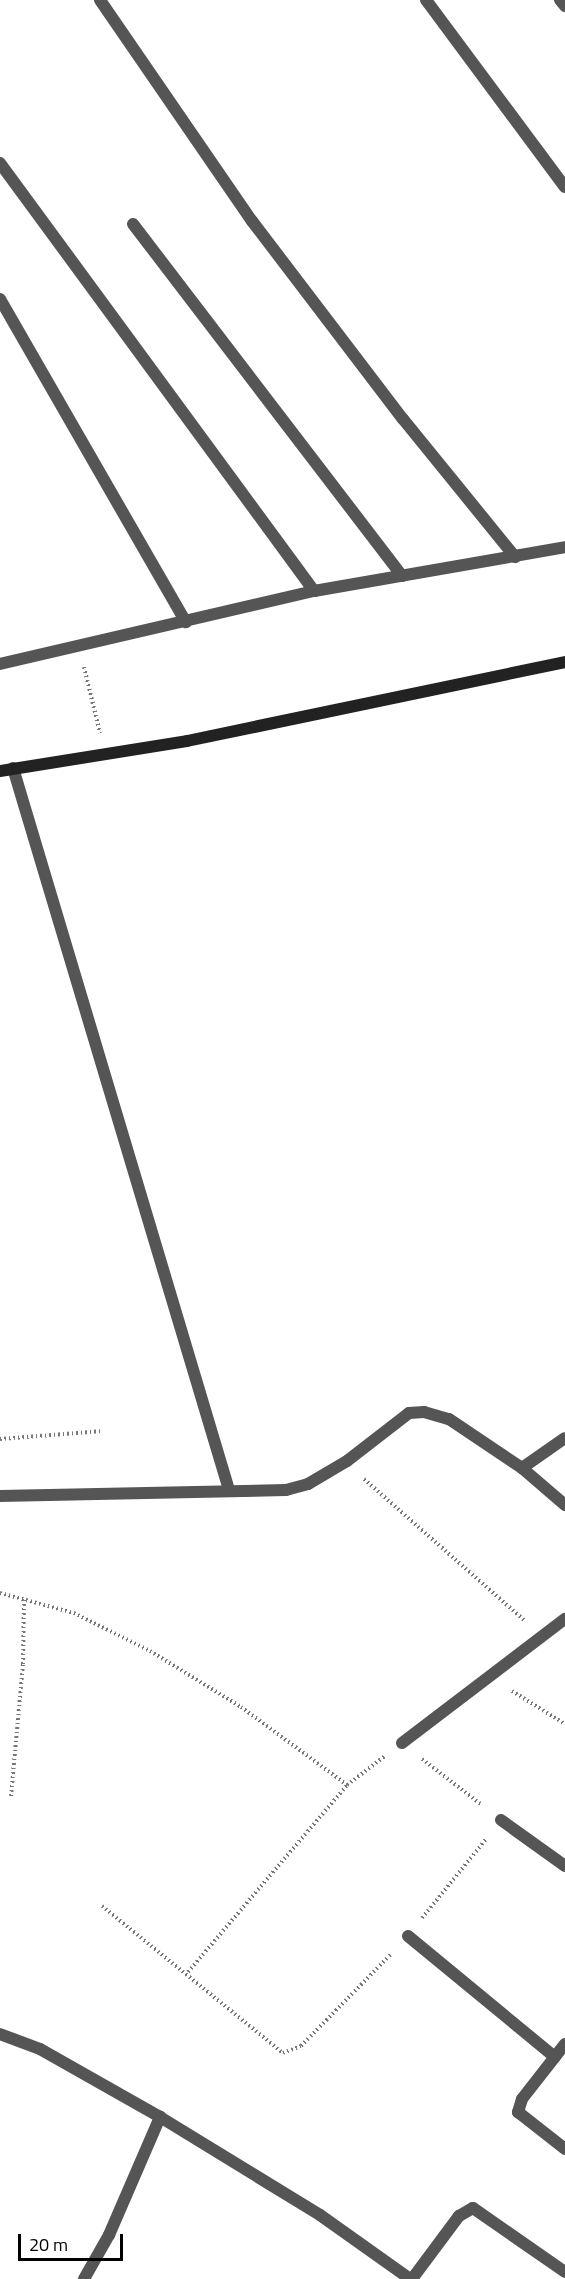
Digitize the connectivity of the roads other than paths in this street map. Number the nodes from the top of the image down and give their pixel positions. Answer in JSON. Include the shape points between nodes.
{"nodes":[{"id":1,"x":100,"y":0,"type":"edge"},
{"id":2,"x":426,"y":0,"type":"edge"},
{"id":3,"x":560,"y":0,"type":"edge"},
{"id":4,"x":565,"y":6,"type":"edge"},
{"id":5,"x":0,"y":163,"type":"edge"},
{"id":6,"x":565,"y":187,"type":"edge"},
{"id":7,"x":133,"y":224,"type":"dead end"},
{"id":8,"x":0,"y":299,"type":"edge"},
{"id":9,"x":565,"y":547,"type":"edge"},
{"id":10,"x":515,"y":557,"type":"junction"},
{"id":11,"x":402,"y":576,"type":"junction"},
{"id":12,"x":314,"y":591,"type":"junction"},
{"id":13,"x":186,"y":622,"type":"junction"},
{"id":14,"x":565,"y":662,"type":"edge"},
{"id":15,"x":0,"y":664,"type":"edge"},
{"id":16,"x":13,"y":768,"type":"junction"},
{"id":17,"x":0,"y":771,"type":"edge"},
{"id":18,"x":565,"y":1438,"type":"edge"},
{"id":19,"x":522,"y":1468,"type":"junction"},
{"id":20,"x":230,"y":1490,"type":"junction"},
{"id":21,"x":0,"y":1496,"type":"edge"},
{"id":22,"x":565,"y":1505,"type":"edge"},
{"id":23,"x":562,"y":1626,"type":"edge"},
{"id":24,"x":402,"y":1743,"type":"road end"},
{"id":25,"x":501,"y":1820,"type":"road end"},
{"id":26,"x":565,"y":1866,"type":"edge"},
{"id":27,"x":408,"y":1936,"type":"road end"},
{"id":28,"x":0,"y":2034,"type":"edge"},
{"id":29,"x":565,"y":2044,"type":"edge"},
{"id":30,"x":555,"y":2057,"type":"junction"},
{"id":31,"x":160,"y":2117,"type":"junction"},
{"id":32,"x":565,"y":2149,"type":"edge"},
{"id":33,"x":565,"y":2272,"type":"edge"},
{"id":34,"x":84,"y":2279,"type":"edge"},
{"id":35,"x":411,"y":2279,"type":"edge"}],
"edges":[{"from":1,"to":10,"type":"street","via":[[252,221],[403,419]]},
{"from":2,"to":6,"type":"street"},
{"from":3,"to":4,"type":"street"},
{"from":5,"to":12,"type":"street"},
{"from":7,"to":11,"type":"street"},
{"from":8,"to":13,"type":"street"},
{"from":9,"to":10,"type":"street"},
{"from":10,"to":11,"type":"street"},
{"from":11,"to":12,"type":"street"},
{"from":12,"to":13,"type":"street"},
{"from":13,"to":15,"type":"street"},
{"from":14,"to":16,"type":"street","via":[[188,741]]},
{"from":16,"to":17,"type":"street"},
{"from":16,"to":20,"type":"street"},
{"from":18,"to":19,"type":"street"},
{"from":19,"to":20,"type":"street","via":[[449,1419],[423,1412],[409,1413],[347,1461],[308,1484],[286,1490]]},
{"from":19,"to":22,"type":"street"},
{"from":20,"to":21,"type":"street"},
{"from":23,"to":24,"type":"street"},
{"from":25,"to":26,"type":"street"},
{"from":27,"to":30,"type":"street"},
{"from":28,"to":31,"type":"street","via":[[40,2049]]},
{"from":29,"to":30,"type":"street"},
{"from":30,"to":32,"type":"street","via":[[522,2099],[518,2112]]},
{"from":31,"to":34,"type":"street","via":[[109,2235]]},
{"from":31,"to":35,"type":"street","via":[[320,2215]]},
{"from":33,"to":35,"type":"street","via":[[473,2208],[459,2216]]}]}
